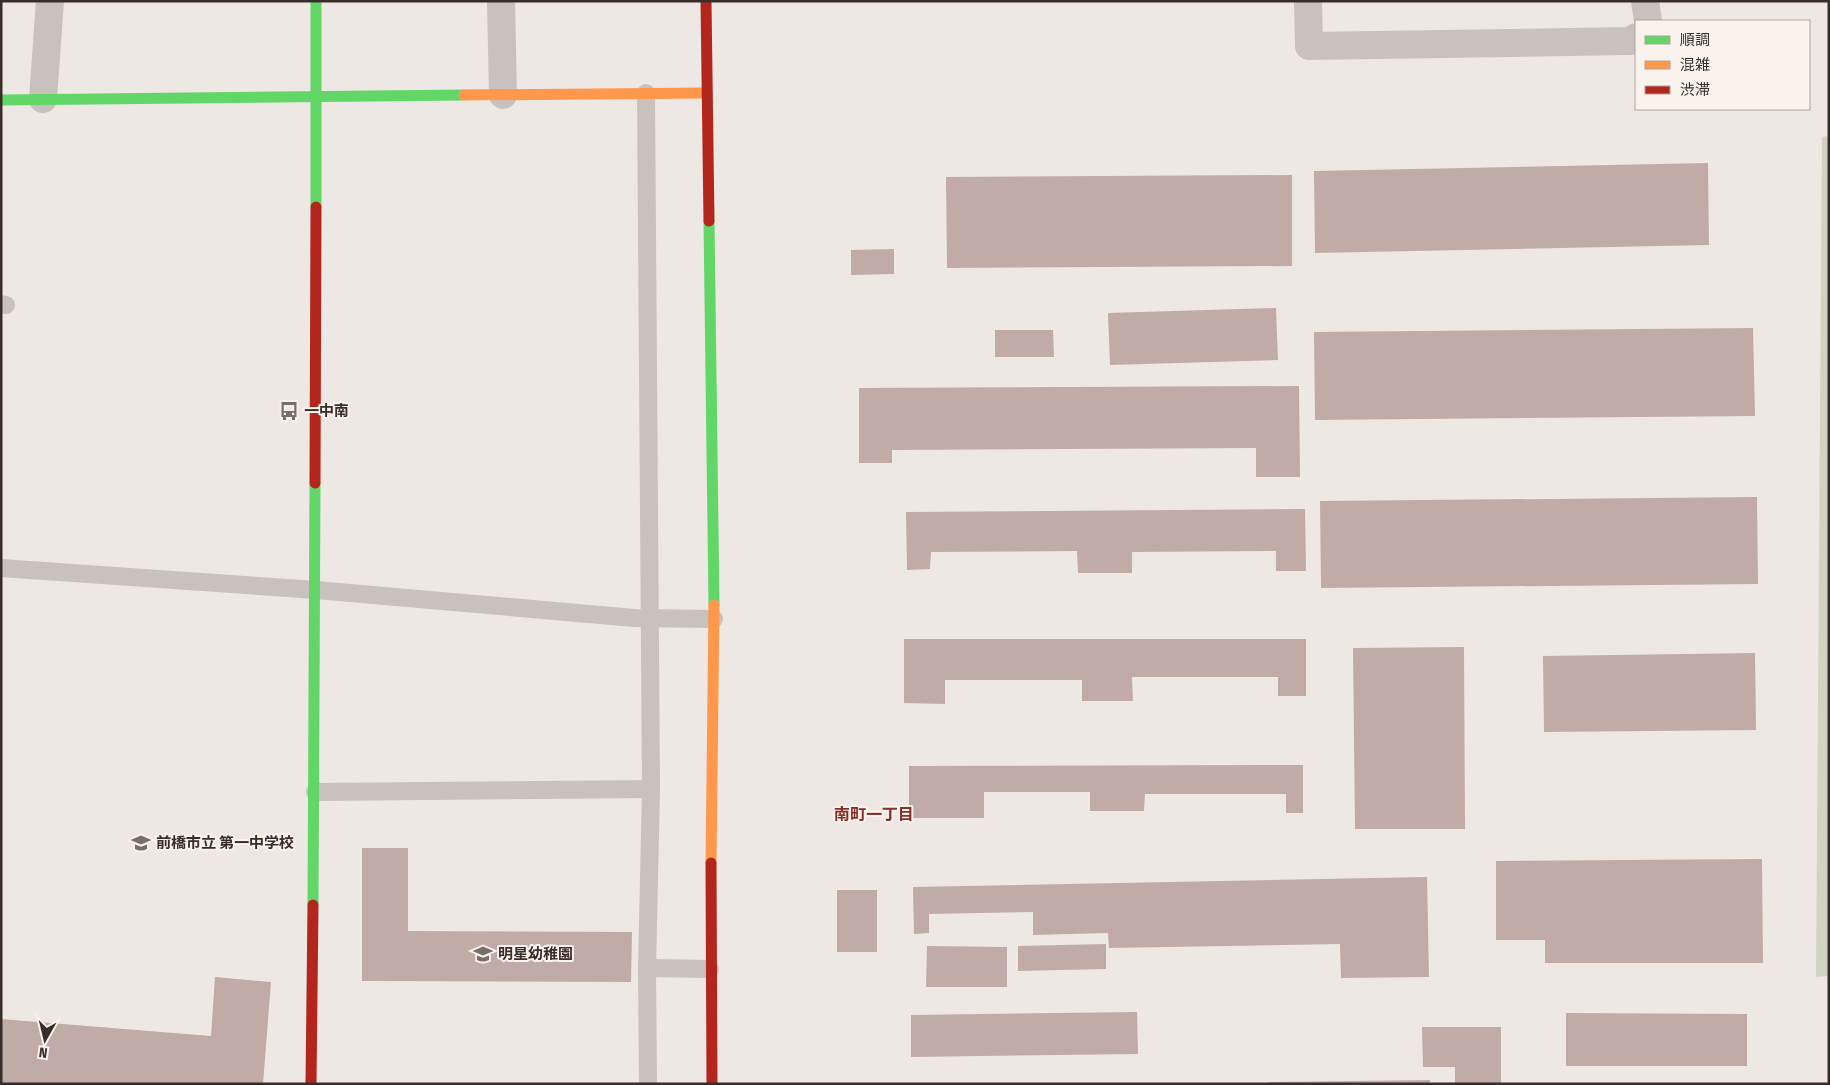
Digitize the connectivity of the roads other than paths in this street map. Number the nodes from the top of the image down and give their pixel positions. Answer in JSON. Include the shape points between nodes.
{"nodes":[{"id":1,"x":50,"y":1,"type":"edge"},
{"id":2,"x":316,"y":1,"type":"edge"},
{"id":3,"x":501,"y":1,"type":"edge"},
{"id":4,"x":706,"y":1,"type":"edge"},
{"id":5,"x":1308,"y":1,"type":"edge"},
{"id":6,"x":1645,"y":1,"type":"edge"},
{"id":7,"x":1648,"y":20,"type":"edge"},
{"id":8,"x":1635,"y":38,"type":"edge"},
{"id":9,"x":706,"y":93,"type":"junction"},
{"id":10,"x":646,"y":94,"type":"junction"},
{"id":11,"x":503,"y":95,"type":"junction"},
{"id":12,"x":316,"y":97,"type":"junction"},
{"id":13,"x":43,"y":99,"type":"junction"},
{"id":14,"x":1,"y":100,"type":"edge"},
{"id":15,"x":1,"y":568,"type":"edge"},
{"id":16,"x":316,"y":590,"type":"junction"},
{"id":17,"x":650,"y":618,"type":"junction"},
{"id":18,"x":714,"y":619,"type":"junction"},
{"id":19,"x":651,"y":789,"type":"junction"},
{"id":20,"x":315,"y":792,"type":"junction"},
{"id":21,"x":646,"y":968,"type":"junction"},
{"id":22,"x":710,"y":969,"type":"junction"},
{"id":23,"x":311,"y":1084,"type":"edge"},
{"id":24,"x":648,"y":1084,"type":"edge"},
{"id":25,"x":712,"y":1084,"type":"edge"}],
"edges":[{"from":1,"to":13,"type":"street"},
{"from":2,"to":12,"type":"street"},
{"from":3,"to":11,"type":"street"},
{"from":4,"to":9,"type":"street"},
{"from":5,"to":8,"type":"street","via":[[1309,46],[1631,41]]},
{"from":6,"to":7,"type":"street"},
{"from":9,"to":10,"type":"street"},
{"from":9,"to":18,"type":"street"},
{"from":10,"to":11,"type":"street"},
{"from":10,"to":17,"type":"lane"},
{"from":11,"to":12,"type":"street"},
{"from":12,"to":13,"type":"street"},
{"from":12,"to":16,"type":"street"},
{"from":13,"to":14,"type":"street"},
{"from":15,"to":16,"type":"lane"},
{"from":16,"to":17,"type":"lane"},
{"from":16,"to":20,"type":"street"},
{"from":17,"to":18,"type":"lane"},
{"from":17,"to":19,"type":"lane"},
{"from":18,"to":22,"type":"street"},
{"from":19,"to":20,"type":"lane"},
{"from":19,"to":21,"type":"lane"},
{"from":20,"to":23,"type":"street"},
{"from":21,"to":22,"type":"lane"},
{"from":21,"to":24,"type":"lane"},
{"from":22,"to":25,"type":"street"}]}
